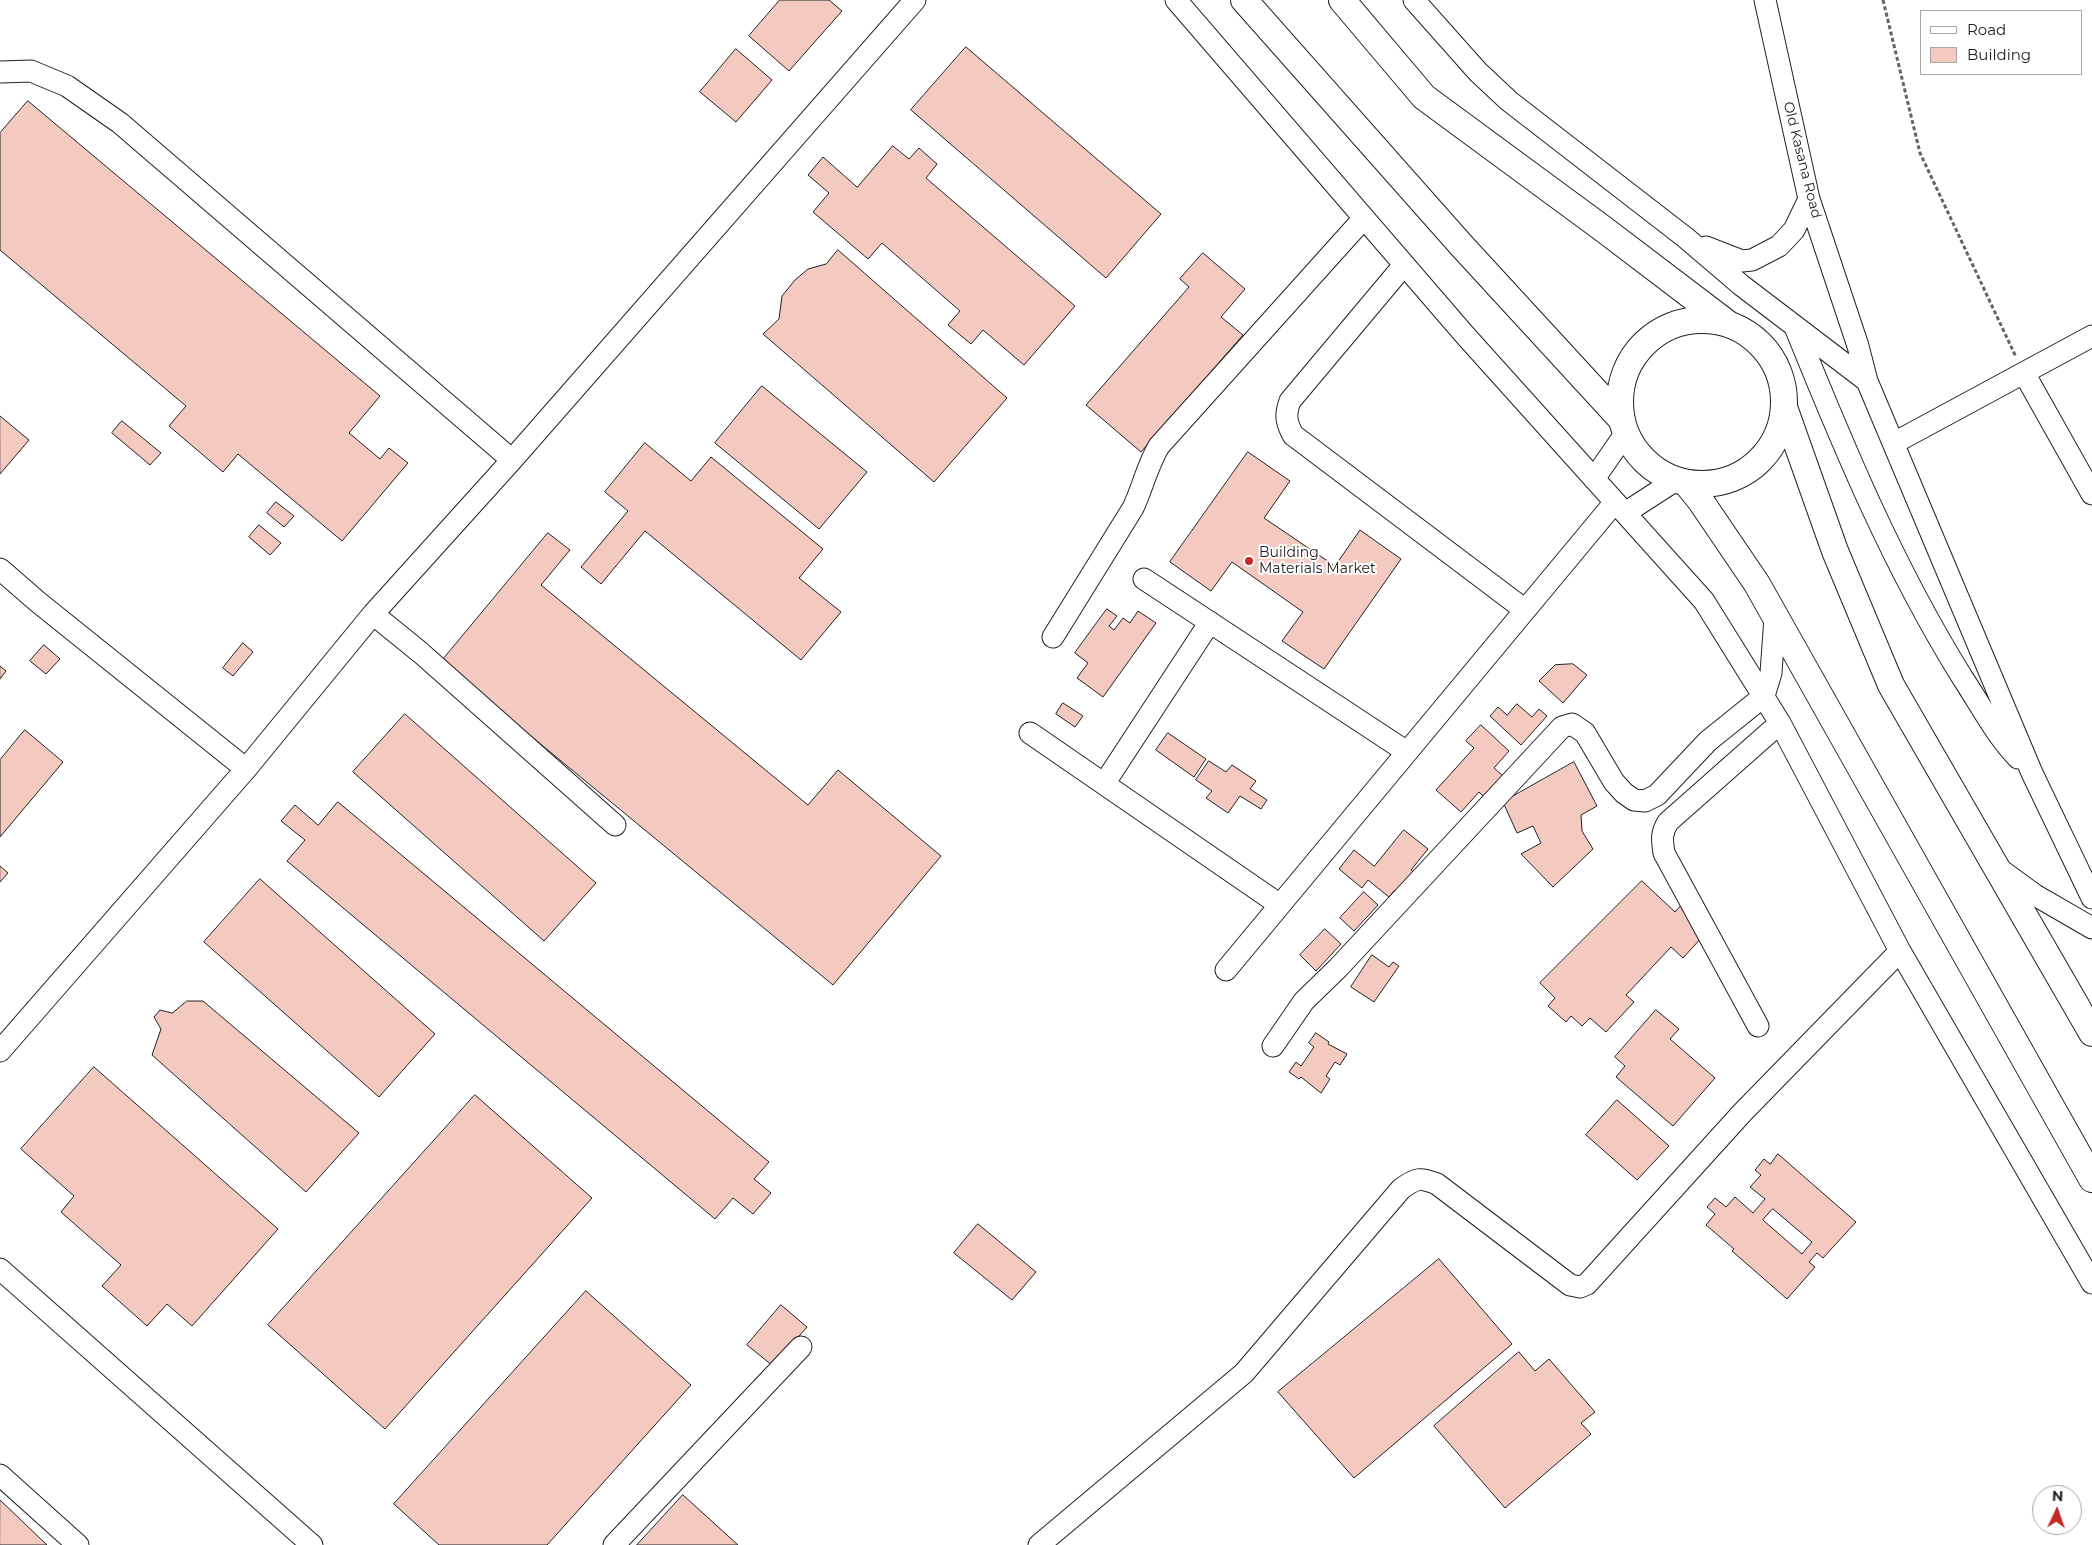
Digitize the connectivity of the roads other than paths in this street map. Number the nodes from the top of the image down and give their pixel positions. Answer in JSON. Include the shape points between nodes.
{"nodes":[{"id":1,"x":914,"y":0,"type":"edge"},
{"id":2,"x":1176,"y":0,"type":"edge"},
{"id":3,"x":1244,"y":0,"type":"edge"},
{"id":4,"x":1342,"y":0,"type":"edge"},
{"id":5,"x":1414,"y":0,"type":"edge"},
{"id":6,"x":1765,"y":0,"type":"edge"},
{"id":7,"x":0,"y":72,"type":"edge"},
{"id":8,"x":1809,"y":199,"type":"junction"},
{"id":9,"x":1364,"y":218,"type":"junction"},
{"id":10,"x":1686,"y":238,"type":"junction"},
{"id":11,"x":1404,"y":264,"type":"junction"},
{"id":12,"x":1727,"y":322,"type":"junction"},
{"id":13,"x":1795,"y":327,"type":"junction"},
{"id":14,"x":2092,"y":336,"type":"edge"},
{"id":15,"x":2024,"y":373,"type":"junction"},
{"id":16,"x":1867,"y":381,"type":"junction"},
{"id":17,"x":1785,"y":410,"type":"junction"},
{"id":18,"x":1623,"y":427,"type":"junction"},
{"id":19,"x":1894,"y":443,"type":"junction"},
{"id":20,"x":512,"y":460,"type":"junction"},
{"id":21,"x":1594,"y":479,"type":"junction"},
{"id":22,"x":1681,"y":482,"type":"junction"},
{"id":23,"x":2092,"y":494,"type":"edge"},
{"id":24,"x":1620,"y":508,"type":"junction"},
{"id":25,"x":0,"y":569,"type":"edge"},
{"id":26,"x":1144,"y":579,"type":"dead end"},
{"id":27,"x":1525,"y":610,"type":"junction"},
{"id":28,"x":373,"y":614,"type":"junction"},
{"id":29,"x":1775,"y":618,"type":"junction"},
{"id":30,"x":1210,"y":622,"type":"junction"},
{"id":31,"x":1053,"y":637,"type":"dead end"},
{"id":32,"x":1764,"y":696,"type":"junction"},
{"id":33,"x":1780,"y":723,"type":"junction"},
{"id":34,"x":1030,"y":732,"type":"dead end"},
{"id":35,"x":1407,"y":752,"type":"junction"},
{"id":36,"x":246,"y":769,"type":"junction"},
{"id":37,"x":2032,"y":773,"type":"junction"},
{"id":38,"x":1104,"y":784,"type":"junction"},
{"id":39,"x":615,"y":825,"type":"dead end"},
{"id":40,"x":1996,"y":866,"type":"junction"},
{"id":41,"x":2092,"y":898,"type":"edge"},
{"id":42,"x":1280,"y":905,"type":"junction"},
{"id":43,"x":2092,"y":928,"type":"edge"},
{"id":44,"x":1900,"y":951,"type":"junction"},
{"id":45,"x":1226,"y":970,"type":"dead end"},
{"id":46,"x":1758,"y":1026,"type":"dead end"},
{"id":47,"x":2092,"y":1032,"type":"edge"},
{"id":48,"x":1273,"y":1046,"type":"dead end"},
{"id":49,"x":0,"y":1051,"type":"edge"},
{"id":50,"x":2092,"y":1179,"type":"edge"},
{"id":51,"x":0,"y":1269,"type":"edge"},
{"id":52,"x":2092,"y":1283,"type":"edge"},
{"id":53,"x":801,"y":1347,"type":"dead end"},
{"id":54,"x":0,"y":1475,"type":"edge"},
{"id":55,"x":78,"y":1545,"type":"edge"},
{"id":56,"x":312,"y":1545,"type":"edge"},
{"id":57,"x":614,"y":1545,"type":"edge"},
{"id":58,"x":1039,"y":1545,"type":"edge"}],
"edges":[{"from":1,"to":20,"type":"street"},
{"from":2,"to":9,"type":"street"},
{"from":3,"to":18,"type":"main road"},
{"from":4,"to":12,"type":"main road","via":[[1424,97]]},
{"from":5,"to":10,"type":"street","via":[[1478,72],[1509,101]]},
{"from":6,"to":8,"type":"street","name":"Old Kasana Road"},
{"from":7,"to":20,"type":"street","via":[[31,72],[67,86],[120,123]]},
{"from":8,"to":10,"type":"street","via":[[1794,230],[1779,246],[1752,260],[1728,257]]},
{"from":8,"to":16,"type":"street","name":"Old Kasana Road"},
{"from":9,"to":11,"type":"street"},
{"from":9,"to":31,"type":"street","via":[[1159,446],[1149,462],[1134,508]]},
{"from":10,"to":13,"type":"street"},
{"from":11,"to":21,"type":"street"},
{"from":11,"to":27,"type":"street","via":[[1290,401],[1287,424],[1293,435]]},
{"from":12,"to":17,"type":"main road","via":[[1763,345],[1785,389]]},
{"from":12,"to":18,"type":"main road","via":[[1677,322],[1643,343],[1622,378],[1618,405]]},
{"from":13,"to":16,"type":"street"},
{"from":13,"to":37,"type":"street","via":[[1842,444],[1890,549],[1949,656],[2005,745]]},
{"from":14,"to":15,"type":"street"},
{"from":15,"to":19,"type":"street"},
{"from":15,"to":23,"type":"street"},
{"from":16,"to":19,"type":"street","name":"Old Kasana Road"},
{"from":17,"to":22,"type":"main road","via":[[1780,433],[1752,468],[1721,483]]},
{"from":17,"to":40,"type":"main road","via":[[1834,552],[1891,685]]},
{"from":18,"to":21,"type":"street"},
{"from":18,"to":22,"type":"main road","via":[[1646,464]]},
{"from":19,"to":37,"type":"street","name":"Old Kasana Road"},
{"from":20,"to":28,"type":"street"},
{"from":21,"to":24,"type":"street"},
{"from":22,"to":24,"type":"street"},
{"from":22,"to":29,"type":"main road","via":[[1700,500],[1758,584]]},
{"from":24,"to":27,"type":"street"},
{"from":24,"to":32,"type":"street","via":[[1704,601]]},
{"from":25,"to":36,"type":"street"},
{"from":26,"to":30,"type":"street"},
{"from":27,"to":35,"type":"street"},
{"from":28,"to":36,"type":"street"},
{"from":28,"to":39,"type":"street"},
{"from":29,"to":32,"type":"street","via":[[1771,673]]},
{"from":29,"to":50,"type":"main road"},
{"from":30,"to":35,"type":"street"},
{"from":30,"to":38,"type":"street"},
{"from":32,"to":33,"type":"street"},
{"from":32,"to":48,"type":"street","via":[[1708,741],[1657,795],[1645,801],[1634,800],[1614,782],[1585,733],[1572,724],[1562,727],[1304,1001]]},
{"from":33,"to":44,"type":"street"},
{"from":33,"to":46,"type":"street","via":[[1668,822],[1662,840],[1664,853]]},
{"from":34,"to":38,"type":"street"},
{"from":35,"to":42,"type":"street"},
{"from":36,"to":49,"type":"street"},
{"from":37,"to":41,"type":"street","name":"Old Kasana Road"},
{"from":38,"to":42,"type":"street"},
{"from":40,"to":43,"type":"street","via":[[2035,896]]},
{"from":40,"to":47,"type":"main road"},
{"from":42,"to":45,"type":"street"},
{"from":44,"to":52,"type":"street"},
{"from":44,"to":58,"type":"street","via":[[1742,1113],[1587,1284],[1580,1287],[1570,1285],[1437,1184],[1424,1179],[1413,1180],[1401,1189],[1244,1373]]},
{"from":51,"to":56,"type":"street"},
{"from":53,"to":57,"type":"street"},
{"from":54,"to":55,"type":"street"}]}
